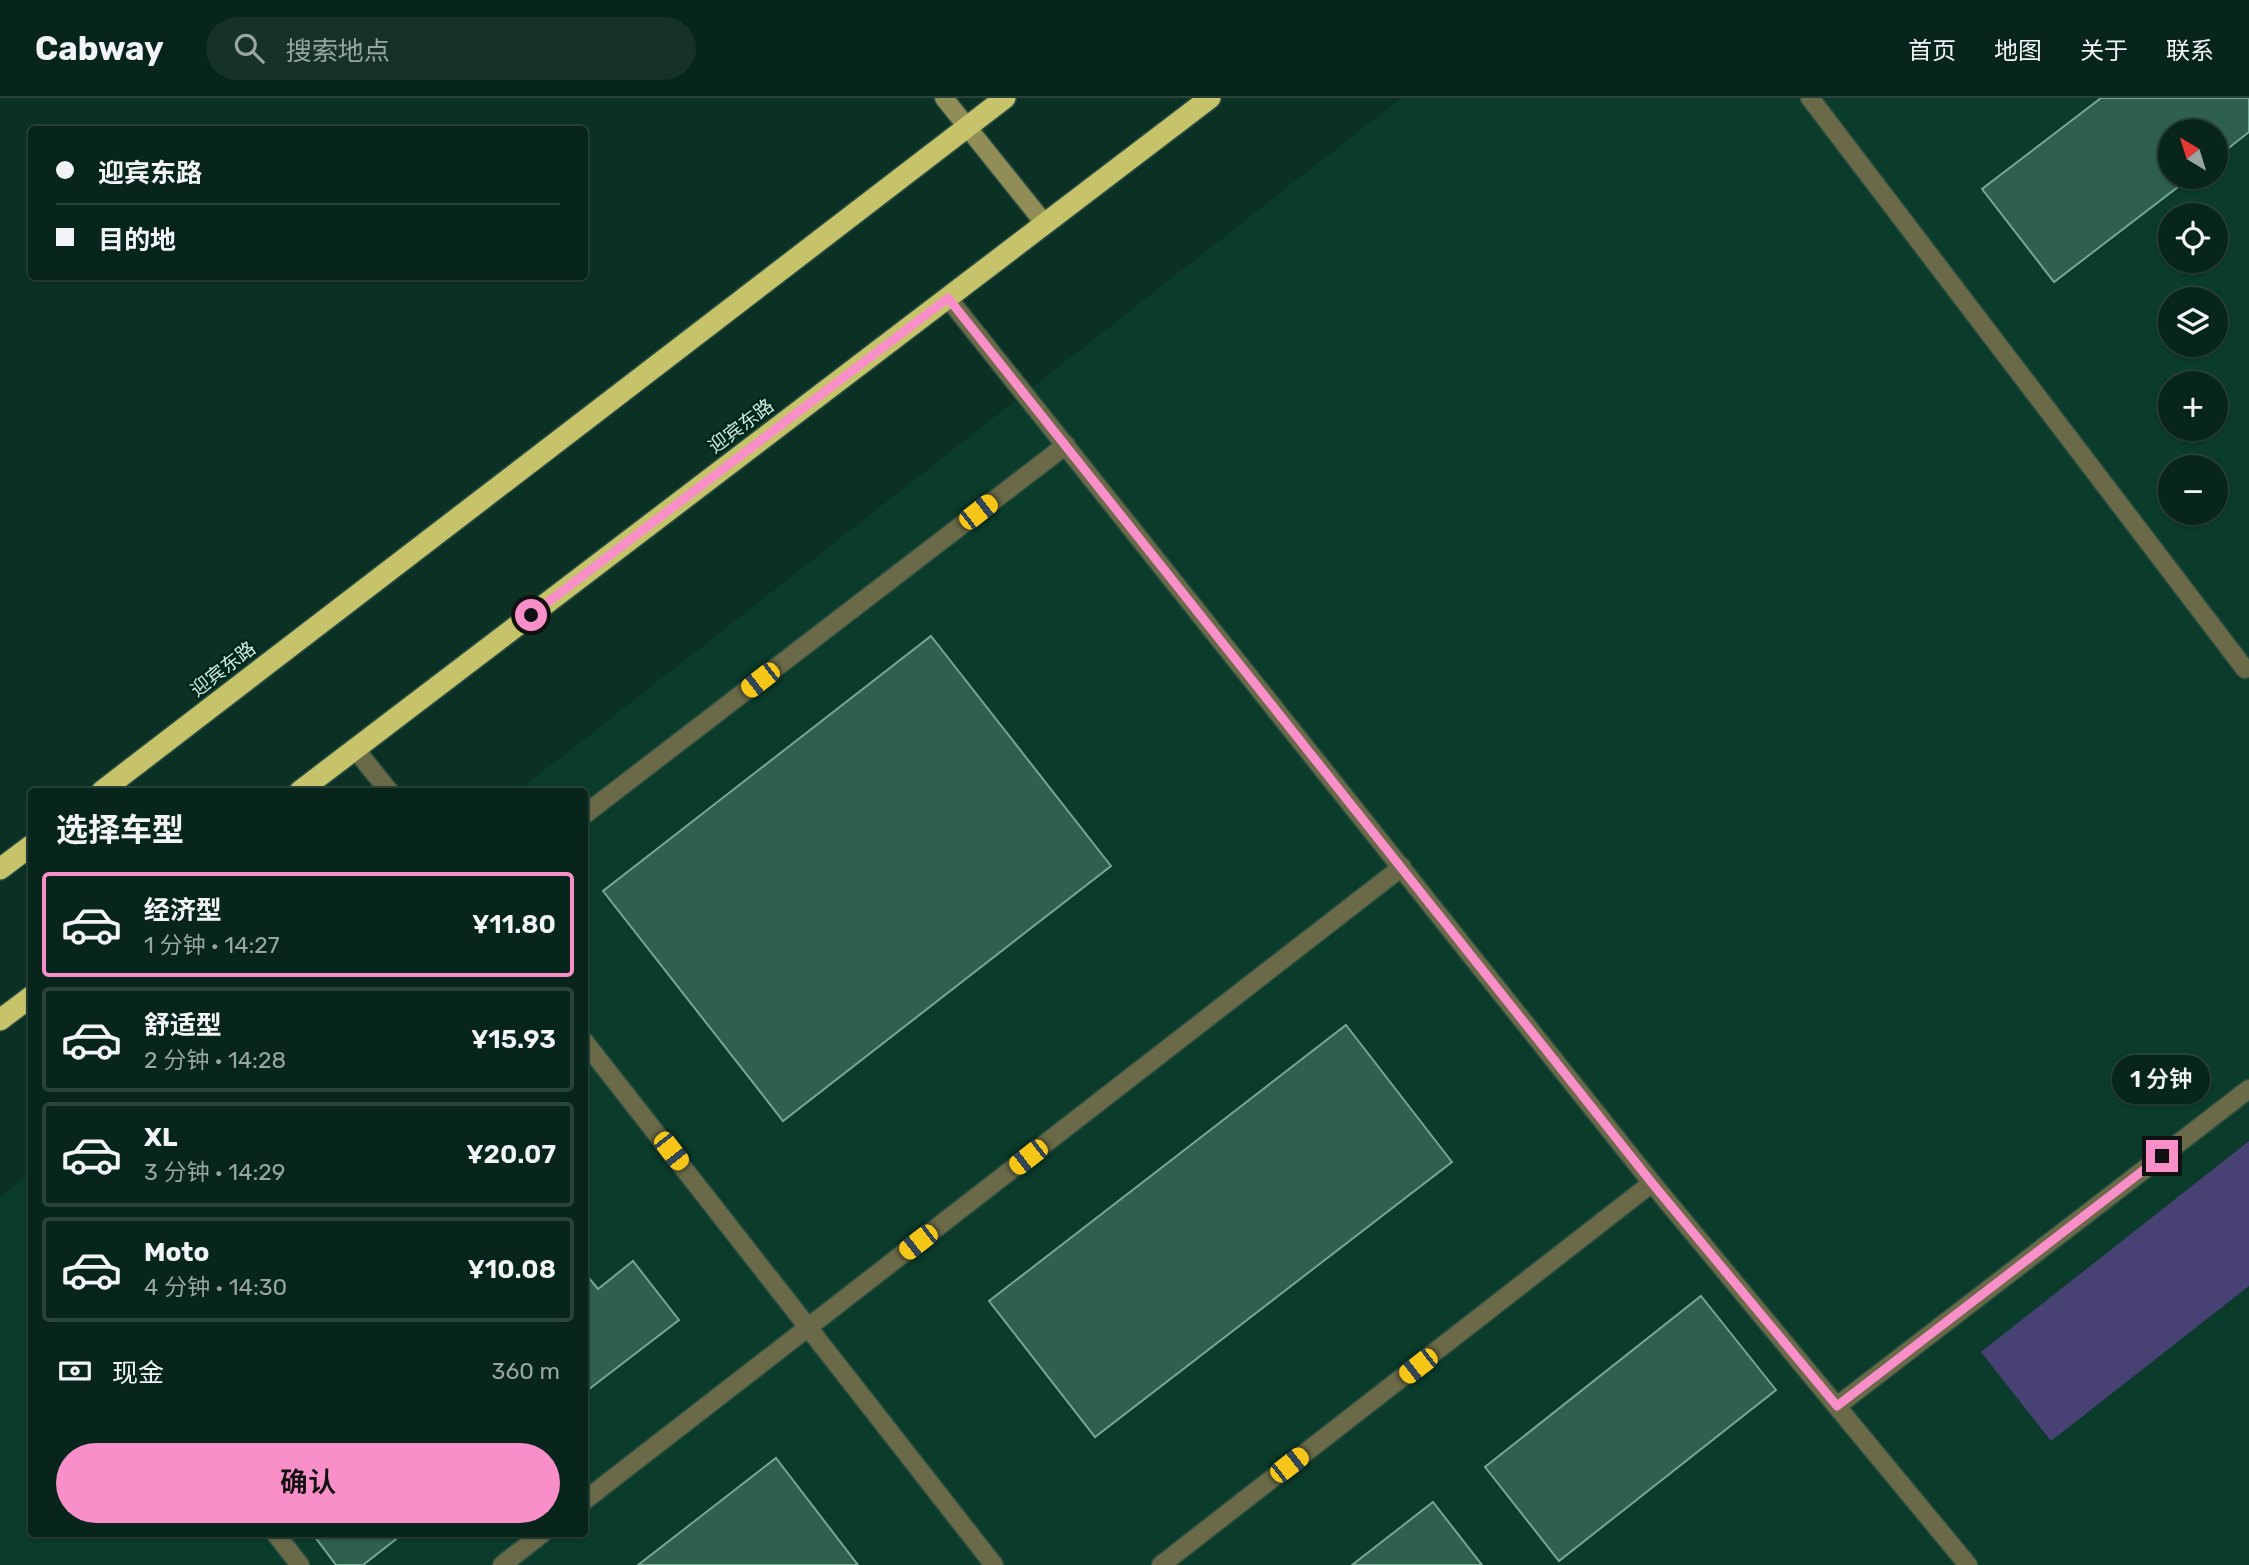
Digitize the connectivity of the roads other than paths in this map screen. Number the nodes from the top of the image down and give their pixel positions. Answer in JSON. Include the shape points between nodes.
{"nodes":[{"id":1,"x":944,"y":98,"type":"edge"},
{"id":2,"x":1005,"y":98,"type":"edge"},
{"id":3,"x":1210,"y":98,"type":"edge"},
{"id":4,"x":1810,"y":98,"type":"edge"},
{"id":5,"x":968,"y":126,"type":"junction"},
{"id":6,"x":1045,"y":224,"type":"junction"},
{"id":7,"x":948,"y":298,"type":"junction"},
{"id":8,"x":1066,"y":445,"type":"junction"},
{"id":9,"x":2248,"y":670,"type":"edge"},
{"id":10,"x":355,"y":749,"type":"junction"},
{"id":11,"x":106,"y":788,"type":"edge"},
{"id":12,"x":304,"y":788,"type":"edge"},
{"id":13,"x":387,"y":788,"type":"edge"},
{"id":14,"x":588,"y":812,"type":"edge"},
{"id":15,"x":28,"y":848,"type":"edge"},
{"id":16,"x":1402,"y":867,"type":"junction"},
{"id":17,"x":0,"y":869,"type":"edge"},
{"id":18,"x":28,"y":999,"type":"edge"},
{"id":19,"x":0,"y":1020,"type":"edge"},
{"id":20,"x":588,"y":1046,"type":"edge"},
{"id":21,"x":2249,"y":1089,"type":"edge"},
{"id":22,"x":1652,"y":1183,"type":"junction"},
{"id":23,"x":808,"y":1328,"type":"junction"},
{"id":24,"x":1837,"y":1406,"type":"junction"},
{"id":25,"x":588,"y":1498,"type":"edge"},
{"id":26,"x":278,"y":1537,"type":"edge"},
{"id":27,"x":539,"y":1537,"type":"edge"},
{"id":28,"x":1961,"y":1563,"type":"edge"},
{"id":29,"x":300,"y":1565,"type":"edge"},
{"id":30,"x":502,"y":1565,"type":"edge"},
{"id":31,"x":994,"y":1565,"type":"edge"},
{"id":32,"x":1161,"y":1565,"type":"edge"}],
"edges":[{"from":1,"to":5,"type":"street"},
{"from":2,"to":5,"type":"highway","name":"迎宾东路"},
{"from":3,"to":6,"type":"highway","name":"迎宾东路"},
{"from":4,"to":9,"type":"lane"},
{"from":5,"to":6,"type":"street"},
{"from":5,"to":11,"type":"highway","name":"迎宾东路"},
{"from":6,"to":7,"type":"highway","name":"迎宾东路"},
{"from":7,"to":8,"type":"lane"},
{"from":7,"to":10,"type":"highway","name":"迎宾东路"},
{"from":8,"to":14,"type":"lane"},
{"from":8,"to":16,"type":"lane"},
{"from":10,"to":12,"type":"highway","name":"迎宾东路"},
{"from":10,"to":13,"type":"lane"},
{"from":15,"to":17,"type":"highway"},
{"from":16,"to":22,"type":"lane"},
{"from":16,"to":23,"type":"lane"},
{"from":18,"to":19,"type":"highway"},
{"from":20,"to":23,"type":"lane"},
{"from":21,"to":24,"type":"lane"},
{"from":22,"to":24,"type":"lane"},
{"from":22,"to":32,"type":"lane"},
{"from":23,"to":25,"type":"lane"},
{"from":23,"to":31,"type":"lane"},
{"from":24,"to":28,"type":"lane"},
{"from":26,"to":29,"type":"lane"},
{"from":27,"to":30,"type":"lane"}]}
